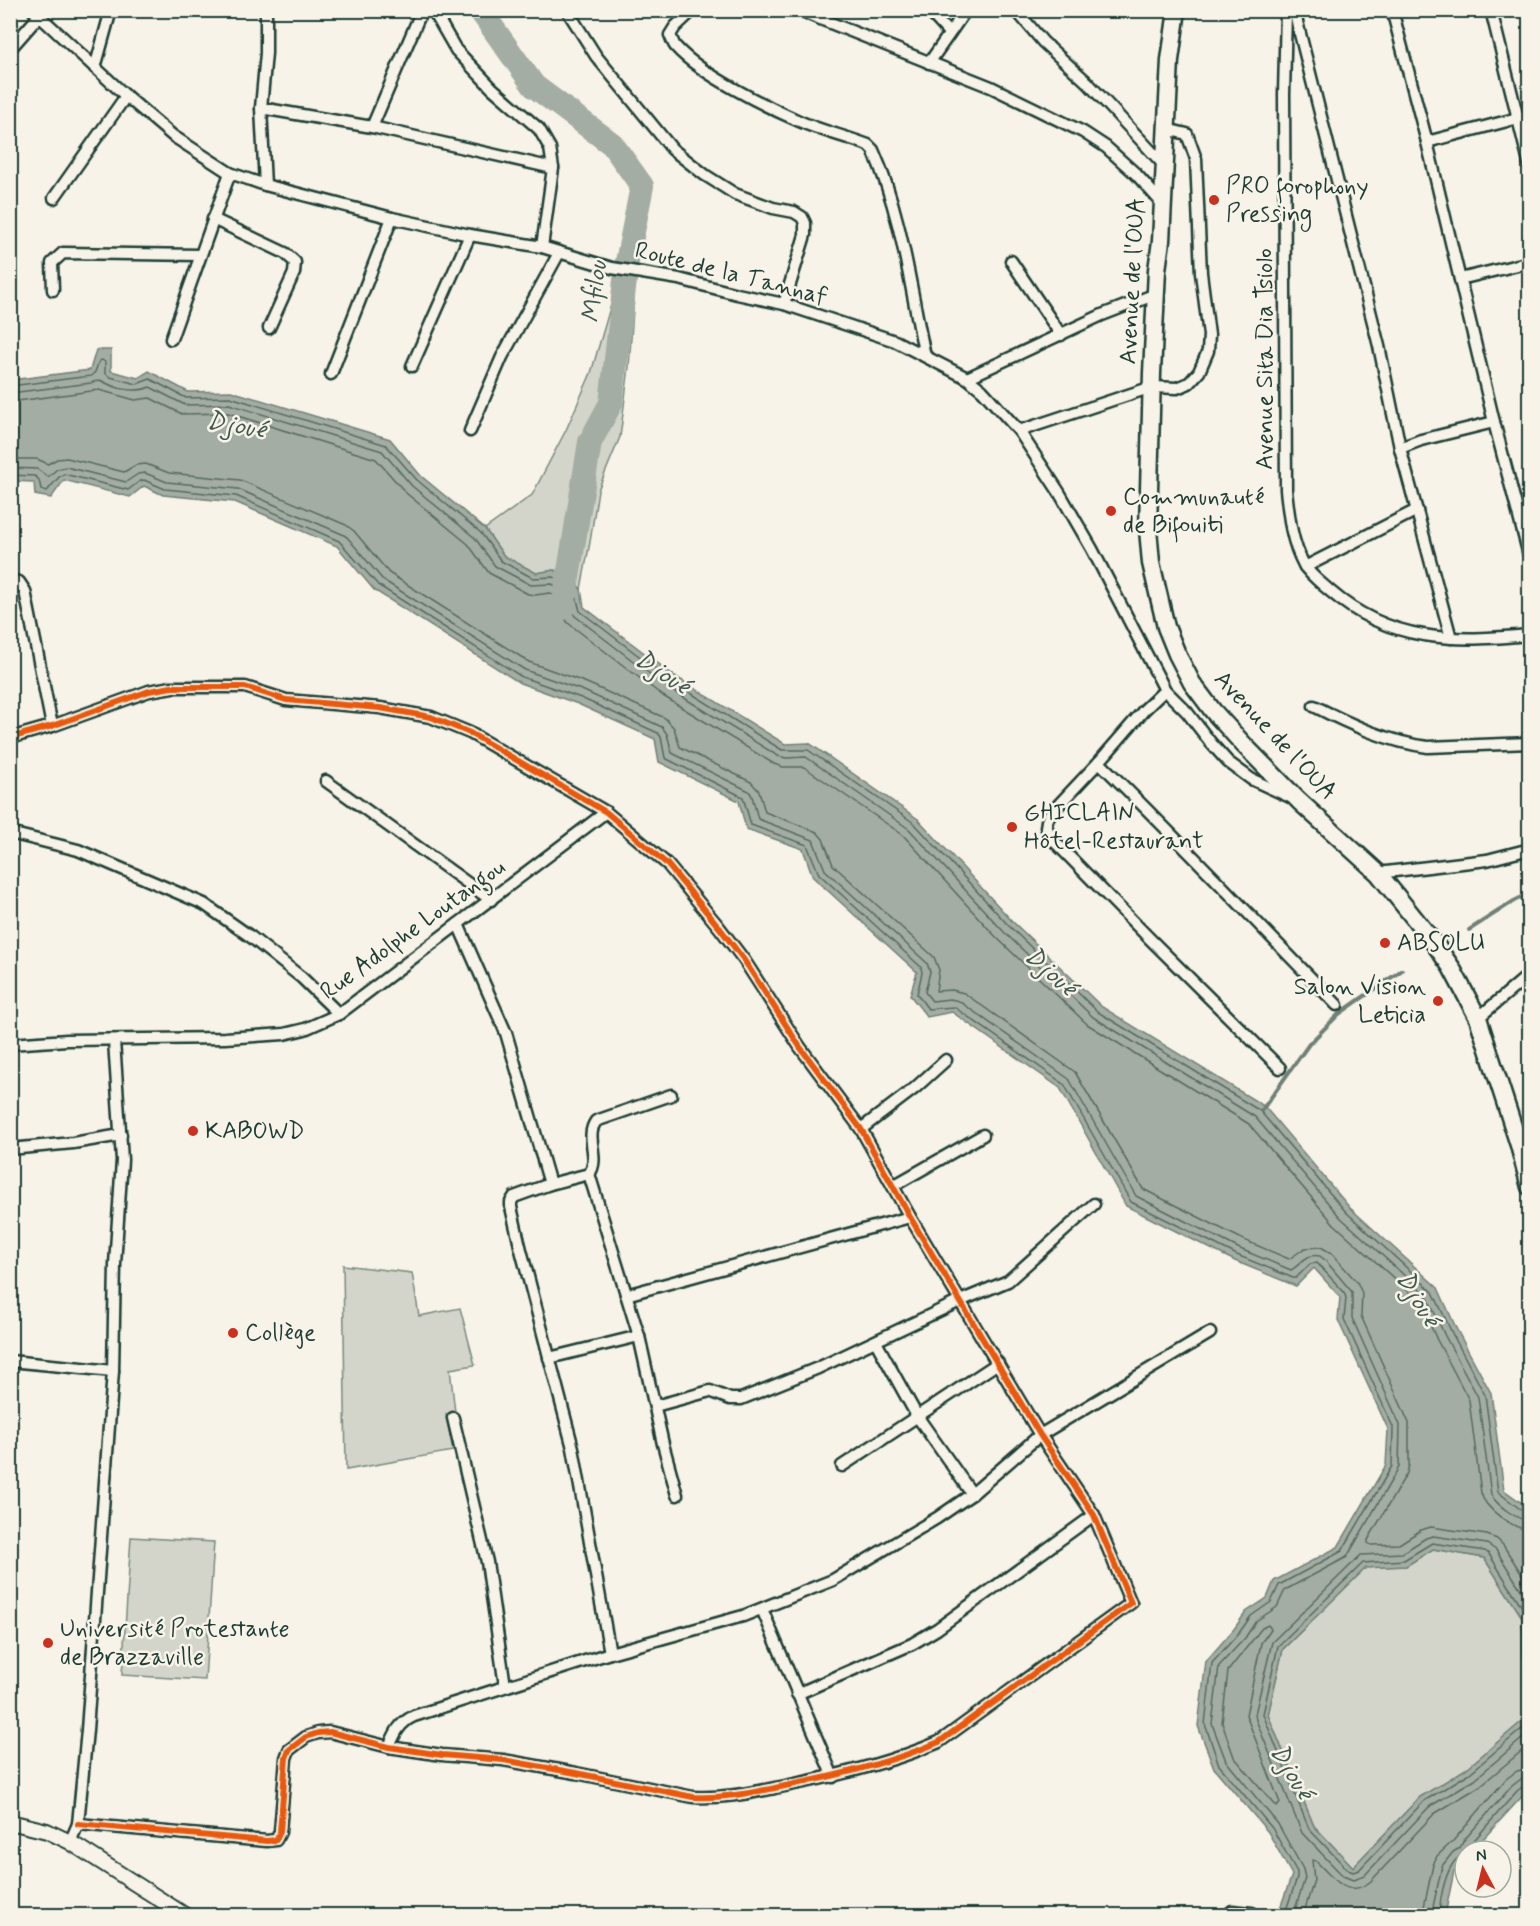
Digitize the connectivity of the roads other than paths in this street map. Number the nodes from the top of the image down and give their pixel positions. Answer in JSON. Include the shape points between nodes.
{"nodes":[{"id":1,"x":111,"y":10,"type":"edge"},
{"id":2,"x":266,"y":10,"type":"edge"},
{"id":3,"x":422,"y":10,"type":"edge"},
{"id":4,"x":433,"y":10,"type":"edge"},
{"id":5,"x":567,"y":10,"type":"edge"},
{"id":6,"x":693,"y":10,"type":"edge"},
{"id":7,"x":798,"y":10,"type":"edge"},
{"id":8,"x":928,"y":10,"type":"edge"},
{"id":9,"x":966,"y":10,"type":"edge"},
{"id":10,"x":1017,"y":10,"type":"edge"},
{"id":11,"x":1177,"y":10,"type":"edge"},
{"id":12,"x":1286,"y":10,"type":"edge"},
{"id":13,"x":1294,"y":10,"type":"edge"},
{"id":14,"x":1392,"y":10,"type":"edge"},
{"id":15,"x":1491,"y":10,"type":"edge"},
{"id":16,"x":36,"y":13,"type":"edge"},
{"id":17,"x":949,"y":33,"type":"junction"},
{"id":18,"x":10,"y":49,"type":"edge"},
{"id":19,"x":929,"y":63,"type":"junction"},
{"id":20,"x":95,"y":68,"type":"junction"},
{"id":21,"x":126,"y":96,"type":"junction"},
{"id":22,"x":261,"y":108,"type":"junction"},
{"id":23,"x":1530,"y":115,"type":"edge"},
{"id":24,"x":1517,"y":118,"type":"junction"},
{"id":25,"x":372,"y":127,"type":"junction"},
{"id":26,"x":1166,"y":129,"type":"junction"},
{"id":27,"x":1427,"y":142,"type":"junction"},
{"id":28,"x":1164,"y":165,"type":"junction"},
{"id":29,"x":1530,"y":166,"type":"edge"},
{"id":30,"x":553,"y":168,"type":"junction"},
{"id":31,"x":230,"y":173,"type":"junction"},
{"id":32,"x":266,"y":185,"type":"junction"},
{"id":33,"x":54,"y":198,"type":"dead end"},
{"id":34,"x":1161,"y":202,"type":"junction"},
{"id":35,"x":392,"y":218,"type":"junction"},
{"id":36,"x":213,"y":219,"type":"junction"},
{"id":37,"x":470,"y":236,"type":"junction"},
{"id":38,"x":542,"y":248,"type":"junction"},
{"id":39,"x":559,"y":253,"type":"junction"},
{"id":40,"x":200,"y":255,"type":"junction"},
{"id":41,"x":1011,"y":261,"type":"dead end"},
{"id":42,"x":1530,"y":262,"type":"edge"},
{"id":43,"x":1460,"y":279,"type":"junction"},
{"id":44,"x":53,"y":290,"type":"dead end"},
{"id":45,"x":1156,"y":294,"type":"junction"},
{"id":46,"x":784,"y":304,"type":"junction"},
{"id":47,"x":268,"y":328,"type":"dead end"},
{"id":48,"x":1060,"y":335,"type":"junction"},
{"id":49,"x":171,"y":339,"type":"dead end"},
{"id":50,"x":925,"y":356,"type":"junction"},
{"id":51,"x":412,"y":366,"type":"dead end"},
{"id":52,"x":331,"y":374,"type":"dead end"},
{"id":53,"x":967,"y":378,"type":"junction"},
{"id":54,"x":1152,"y":387,"type":"junction"},
{"id":55,"x":1494,"y":422,"type":"junction"},
{"id":56,"x":470,"y":430,"type":"dead end"},
{"id":57,"x":1019,"y":431,"type":"junction"},
{"id":58,"x":1400,"y":448,"type":"junction"},
{"id":59,"x":1417,"y":510,"type":"junction"},
{"id":60,"x":1530,"y":559,"type":"edge"},
{"id":61,"x":1305,"y":567,"type":"junction"},
{"id":62,"x":10,"y":581,"type":"edge"},
{"id":63,"x":1530,"y":635,"type":"edge"},
{"id":64,"x":1451,"y":638,"type":"junction"},
{"id":65,"x":1165,"y":690,"type":"junction"},
{"id":66,"x":1314,"y":706,"type":"dead end"},
{"id":67,"x":52,"y":726,"type":"junction"},
{"id":68,"x":10,"y":738,"type":"edge"},
{"id":69,"x":1530,"y":743,"type":"edge"},
{"id":70,"x":1099,"y":762,"type":"junction"},
{"id":71,"x":326,"y":781,"type":"dead end"},
{"id":72,"x":1299,"y":801,"type":"junction"},
{"id":73,"x":606,"y":812,"type":"junction"},
{"id":74,"x":10,"y":833,"type":"edge"},
{"id":75,"x":1530,"y":849,"type":"edge"},
{"id":76,"x":1378,"y":873,"type":"junction"},
{"id":77,"x":491,"y":900,"type":"junction"},
{"id":78,"x":458,"y":924,"type":"junction"},
{"id":79,"x":1530,"y":974,"type":"edge"},
{"id":80,"x":1337,"y":1005,"type":"dead end"},
{"id":81,"x":339,"y":1014,"type":"junction"},
{"id":82,"x":1478,"y":1018,"type":"junction"},
{"id":83,"x":114,"y":1041,"type":"junction"},
{"id":84,"x":10,"y":1044,"type":"edge"},
{"id":85,"x":946,"y":1060,"type":"dead end"},
{"id":86,"x":1280,"y":1068,"type":"dead end"},
{"id":87,"x":671,"y":1095,"type":"dead end"},
{"id":88,"x":861,"y":1129,"type":"junction"},
{"id":89,"x":983,"y":1135,"type":"dead end"},
{"id":90,"x":121,"y":1136,"type":"junction"},
{"id":91,"x":10,"y":1149,"type":"edge"},
{"id":92,"x":589,"y":1174,"type":"junction"},
{"id":93,"x":550,"y":1184,"type":"junction"},
{"id":94,"x":893,"y":1186,"type":"junction"},
{"id":95,"x":1530,"y":1187,"type":"edge"},
{"id":96,"x":1094,"y":1204,"type":"dead end"},
{"id":97,"x":910,"y":1217,"type":"junction"},
{"id":98,"x":626,"y":1295,"type":"junction"},
{"id":99,"x":960,"y":1301,"type":"junction"},
{"id":100,"x":1210,"y":1333,"type":"dead end"},
{"id":101,"x":639,"y":1336,"type":"junction"},
{"id":102,"x":876,"y":1342,"type":"junction"},
{"id":103,"x":549,"y":1358,"type":"junction"},
{"id":104,"x":10,"y":1361,"type":"edge"},
{"id":105,"x":998,"y":1364,"type":"junction"},
{"id":106,"x":113,"y":1371,"type":"junction"},
{"id":107,"x":655,"y":1406,"type":"junction"},
{"id":108,"x":917,"y":1416,"type":"junction"},
{"id":109,"x":453,"y":1418,"type":"dead end"},
{"id":110,"x":1040,"y":1435,"type":"junction"},
{"id":111,"x":842,"y":1466,"type":"dead end"},
{"id":112,"x":972,"y":1494,"type":"junction"},
{"id":113,"x":677,"y":1495,"type":"dead end"},
{"id":114,"x":1094,"y":1515,"type":"junction"},
{"id":115,"x":762,"y":1609,"type":"junction"},
{"id":116,"x":610,"y":1653,"type":"junction"},
{"id":117,"x":506,"y":1686,"type":"junction"},
{"id":118,"x":797,"y":1694,"type":"junction"},
{"id":119,"x":389,"y":1747,"type":"junction"},
{"id":120,"x":833,"y":1777,"type":"junction"},
{"id":121,"x":10,"y":1822,"type":"edge"},
{"id":122,"x":78,"y":1824,"type":"junction"},
{"id":123,"x":70,"y":1842,"type":"junction"},
{"id":124,"x":186,"y":1916,"type":"edge"},
{"id":125,"x":1228,"y":1916,"type":"edge"},
{"id":126,"x":1253,"y":1916,"type":"edge"}],
"edges":[{"from":1,"to":20,"type":"street"},
{"from":2,"to":22,"type":"street"},
{"from":3,"to":25,"type":"street"},
{"from":4,"to":30,"type":"street","via":[[456,50],[539,129],[550,147]]},
{"from":5,"to":46,"type":"street","via":[[596,56],[672,149],[735,194],[802,217],[805,235]]},
{"from":6,"to":50,"type":"street","via":[[670,35],[674,46],[687,57],[758,101],[873,150],[904,247]]},
{"from":7,"to":19,"type":"street"},
{"from":8,"to":17,"type":"street"},
{"from":9,"to":17,"type":"street"},
{"from":10,"to":28,"type":"street","via":[[1043,42],[1087,82]]},
{"from":11,"to":26,"type":"main road","name":"Avenue de l'OUA"},
{"from":12,"to":61,"type":"street","name":"Avenue Sita Dia Tsiolo","via":[[1286,490],[1291,531]]},
{"from":13,"to":58,"type":"street","via":[[1379,346]]},
{"from":14,"to":27,"type":"street"},
{"from":15,"to":24,"type":"street"},
{"from":16,"to":18,"type":"street"},
{"from":16,"to":20,"type":"street","name":"Route de la Tannaf"},
{"from":17,"to":19,"type":"street"},
{"from":19,"to":34,"type":"street","via":[[991,87],[1083,132],[1106,147]]},
{"from":20,"to":21,"type":"street","name":"Route de la Tannaf"},
{"from":21,"to":31,"type":"street","name":"Route de la Tannaf","via":[[173,136]]},
{"from":21,"to":33,"type":"street"},
{"from":22,"to":25,"type":"street"},
{"from":22,"to":32,"type":"street"},
{"from":23,"to":24,"type":"street"},
{"from":24,"to":27,"type":"street"},
{"from":24,"to":29,"type":"street"},
{"from":25,"to":30,"type":"street"},
{"from":26,"to":28,"type":"main road","name":"Avenue de l'OUA"},
{"from":26,"to":54,"type":"street","via":[[1187,134],[1196,159],[1209,334],[1208,351],[1189,383],[1177,388]]},
{"from":27,"to":43,"type":"street"},
{"from":28,"to":34,"type":"main road","name":"Avenue de l'OUA"},
{"from":30,"to":38,"type":"street"},
{"from":31,"to":32,"type":"street","name":"Route de la Tannaf"},
{"from":31,"to":36,"type":"street"},
{"from":32,"to":35,"type":"street","name":"Route de la Tannaf"},
{"from":34,"to":45,"type":"main road","name":"Avenue de l'OUA"},
{"from":35,"to":37,"type":"street","name":"Route de la Tannaf"},
{"from":35,"to":52,"type":"street"},
{"from":36,"to":40,"type":"street"},
{"from":36,"to":47,"type":"street","via":[[285,253],[295,262],[294,273]]},
{"from":37,"to":38,"type":"street","name":"Route de la Tannaf"},
{"from":37,"to":51,"type":"street"},
{"from":38,"to":39,"type":"street","name":"Route de la Tannaf"},
{"from":39,"to":46,"type":"street","name":"Route de la Tannaf"},
{"from":39,"to":56,"type":"street","via":[[502,357]]},
{"from":40,"to":44,"type":"street","via":[[63,253],[52,263]]},
{"from":40,"to":49,"type":"street"},
{"from":41,"to":48,"type":"street"},
{"from":42,"to":43,"type":"street"},
{"from":43,"to":55,"type":"street"},
{"from":45,"to":48,"type":"street"},
{"from":45,"to":54,"type":"main road","name":"Avenue de l'OUA"},
{"from":46,"to":50,"type":"street","name":"Route de la Tannaf","via":[[895,341]]},
{"from":48,"to":53,"type":"street"},
{"from":50,"to":53,"type":"street","name":"Route de la Tannaf"},
{"from":53,"to":57,"type":"street","name":"Route de la Tannaf"},
{"from":54,"to":57,"type":"street"},
{"from":54,"to":72,"type":"main road","name":"Avenue de l'OUA","via":[[1148,529],[1151,563],[1166,627],[1192,683],[1244,745]]},
{"from":55,"to":58,"type":"street"},
{"from":55,"to":60,"type":"street"},
{"from":57,"to":65,"type":"street","name":"Route de la Tannaf","via":[[1070,511]]},
{"from":58,"to":59,"type":"street"},
{"from":59,"to":61,"type":"street"},
{"from":59,"to":64,"type":"street"},
{"from":61,"to":64,"type":"street","name":"Avenue Sita Dia Tsiolo","via":[[1341,600],[1385,624],[1410,633]]},
{"from":62,"to":67,"type":"street","via":[[19,582],[25,591]]},
{"from":63,"to":64,"type":"street","name":"Avenue Sita Dia Tsiolo","via":[[1483,640]]},
{"from":65,"to":70,"type":"street"},
{"from":65,"to":72,"type":"street","name":"Route de la Tannaf","via":[[1228,762]]},
{"from":66,"to":69,"type":"street","via":[[1347,723],[1413,745]]},
{"from":67,"to":68,"type":"street"},
{"from":67,"to":73,"type":"street","via":[[149,691],[172,687],[245,687],[286,700],[380,708],[431,717],[470,733]]},
{"from":70,"to":80,"type":"street"},
{"from":70,"to":86,"type":"street","via":[[1050,814],[1048,832]]},
{"from":71,"to":77,"type":"street"},
{"from":72,"to":76,"type":"main road","name":"Avenue de l'OUA"},
{"from":73,"to":77,"type":"street","name":"Rue Adolphe Loutangou"},
{"from":73,"to":88,"type":"street","via":[[667,864],[719,927]]},
{"from":74,"to":81,"type":"street","via":[[78,850],[204,904],[302,978]]},
{"from":75,"to":76,"type":"street","via":[[1487,860]]},
{"from":76,"to":82,"type":"main road","name":"Avenue de l'OUA","via":[[1436,944]]},
{"from":77,"to":78,"type":"street","name":"Rue Adolphe Loutangou"},
{"from":78,"to":81,"type":"street","name":"Rue Adolphe Loutangou"},
{"from":78,"to":93,"type":"street","via":[[506,1033]]},
{"from":79,"to":82,"type":"street"},
{"from":81,"to":83,"type":"street","name":"Rue Adolphe Loutangou","via":[[284,1034]]},
{"from":82,"to":95,"type":"main road","name":"Avenue de l'OUA"},
{"from":83,"to":84,"type":"street","name":"Rue Adolphe Loutangou"},
{"from":83,"to":90,"type":"street"},
{"from":85,"to":88,"type":"street"},
{"from":87,"to":92,"type":"street","via":[[596,1121],[591,1131],[594,1164]]},
{"from":88,"to":94,"type":"street"},
{"from":89,"to":94,"type":"street"},
{"from":90,"to":91,"type":"street"},
{"from":90,"to":106,"type":"street"},
{"from":92,"to":93,"type":"street"},
{"from":92,"to":98,"type":"street"},
{"from":93,"to":103,"type":"street","via":[[514,1197],[511,1202]]},
{"from":94,"to":97,"type":"street"},
{"from":96,"to":99,"type":"street","via":[[1008,1281]]},
{"from":97,"to":98,"type":"street"},
{"from":97,"to":99,"type":"street"},
{"from":98,"to":101,"type":"street"},
{"from":99,"to":102,"type":"street"},
{"from":99,"to":105,"type":"street"},
{"from":100,"to":110,"type":"street"},
{"from":101,"to":103,"type":"street"},
{"from":101,"to":107,"type":"street"},
{"from":102,"to":107,"type":"street","via":[[741,1399],[710,1391]]},
{"from":102,"to":108,"type":"street"},
{"from":103,"to":116,"type":"street","via":[[573,1448]]},
{"from":104,"to":106,"type":"street"},
{"from":105,"to":108,"type":"street"},
{"from":105,"to":110,"type":"street"},
{"from":106,"to":122,"type":"street"},
{"from":107,"to":113,"type":"street"},
{"from":108,"to":111,"type":"street"},
{"from":108,"to":112,"type":"street"},
{"from":109,"to":117,"type":"street","via":[[487,1562]]},
{"from":110,"to":112,"type":"street"},
{"from":110,"to":114,"type":"street"},
{"from":112,"to":115,"type":"street","via":[[843,1574]]},
{"from":114,"to":118,"type":"street","via":[[937,1629],[912,1644]]},
{"from":114,"to":120,"type":"street","via":[[1131,1603],[939,1742]]},
{"from":115,"to":116,"type":"street"},
{"from":115,"to":118,"type":"street"},
{"from":116,"to":117,"type":"street"},
{"from":117,"to":119,"type":"street","via":[[404,1721]]},
{"from":118,"to":120,"type":"street"},
{"from":119,"to":120,"type":"street","via":[[503,1760],[693,1797],[738,1795]]},
{"from":119,"to":122,"type":"street","via":[[318,1732],[289,1750],[276,1840]]},
{"from":121,"to":123,"type":"street","via":[[47,1831]]},
{"from":122,"to":123,"type":"street"},
{"from":123,"to":124,"type":"street"},
{"from":125,"to":126,"type":"street","via":[[1232,1911],[1252,1912]]}]}
